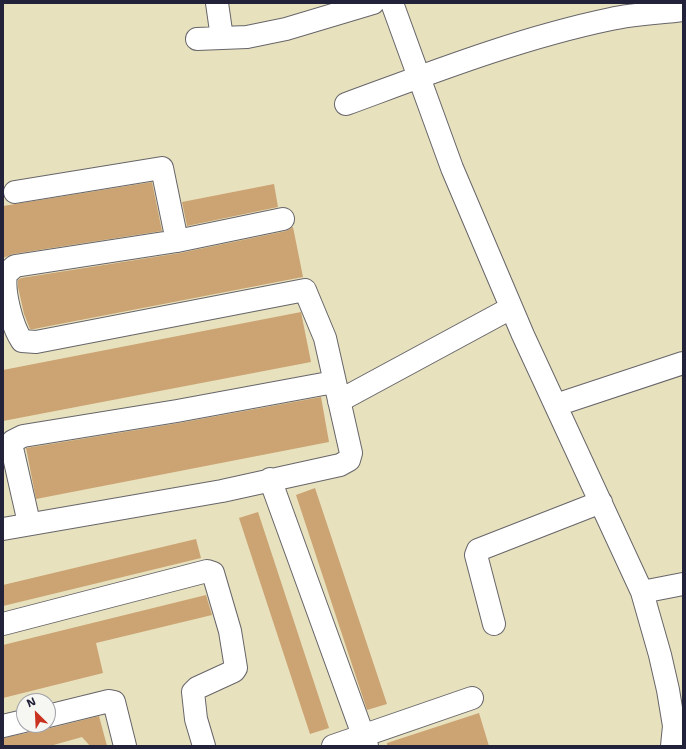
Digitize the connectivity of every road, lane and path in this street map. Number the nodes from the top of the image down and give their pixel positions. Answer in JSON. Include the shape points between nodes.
{"nodes":[{"id":1,"x":217,"y":3,"type":"edge"},
{"id":2,"x":373,"y":3,"type":"edge"},
{"id":3,"x":392,"y":3,"type":"edge"},
{"id":4,"x":683,"y":10,"type":"edge"},
{"id":5,"x":222,"y":38,"type":"junction"},
{"id":6,"x":197,"y":39,"type":"dead end"},
{"id":7,"x":420,"y":77,"type":"junction"},
{"id":8,"x":346,"y":104,"type":"dead end"},
{"id":9,"x":15,"y":192,"type":"dead end"},
{"id":10,"x":283,"y":220,"type":"dead end"},
{"id":11,"x":177,"y":241,"type":"junction"},
{"id":12,"x":511,"y":308,"type":"junction"},
{"id":13,"x":683,"y":363,"type":"edge"},
{"id":14,"x":337,"y":392,"type":"junction"},
{"id":15,"x":556,"y":405,"type":"junction"},
{"id":16,"x":270,"y":479,"type":"junction"},
{"id":17,"x":601,"y":502,"type":"junction"},
{"id":18,"x":18,"y":526,"type":"edge"},
{"id":19,"x":683,"y":584,"type":"edge"},
{"id":20,"x":642,"y":592,"type":"junction"},
{"id":21,"x":3,"y":624,"type":"edge"},
{"id":22,"x":494,"y":624,"type":"dead end"},
{"id":23,"x":675,"y":691,"type":"edge"},
{"id":24,"x":472,"y":698,"type":"dead end"},
{"id":25,"x":56,"y":714,"type":"edge"},
{"id":26,"x":16,"y":723,"type":"edge"},
{"id":27,"x":3,"y":726,"type":"edge"},
{"id":28,"x":366,"y":741,"type":"edge"},
{"id":29,"x":125,"y":746,"type":"edge"},
{"id":30,"x":204,"y":746,"type":"edge"},
{"id":31,"x":334,"y":746,"type":"edge"},
{"id":32,"x":672,"y":746,"type":"edge"}],
"edges":[{"from":1,"to":5,"type":"street"},
{"from":2,"to":5,"type":"street","via":[[286,30],[247,37]]},
{"from":3,"to":7,"type":"street"},
{"from":4,"to":7,"type":"street","via":[[612,18],[507,46]]},
{"from":5,"to":6,"type":"street"},
{"from":7,"to":8,"type":"street"},
{"from":7,"to":12,"type":"street","via":[[452,168]]},
{"from":9,"to":11,"type":"street","via":[[162,168]]},
{"from":10,"to":11,"type":"street"},
{"from":11,"to":14,"type":"street","via":[[15,266],[6,274],[4,283],[16,331],[22,341],[36,342],[306,290],[325,338]]},
{"from":12,"to":14,"type":"street"},
{"from":12,"to":15,"type":"street"},
{"from":13,"to":15,"type":"street"},
{"from":14,"to":16,"type":"street","via":[[351,453],[349,460],[340,465]]},
{"from":14,"to":18,"type":"street","via":[[177,411],[23,436],[14,441],[12,448]]},
{"from":15,"to":17,"type":"street"},
{"from":16,"to":18,"type":"street","via":[[222,491]]},
{"from":16,"to":28,"type":"street"},
{"from":17,"to":20,"type":"street"},
{"from":17,"to":22,"type":"street","via":[[478,550],[476,555]]},
{"from":19,"to":20,"type":"street"},
{"from":20,"to":23,"type":"street","via":[[660,655]]},
{"from":21,"to":30,"type":"street","via":[[207,571],[213,573],[230,631],[236,668],[193,692],[196,719]]},
{"from":23,"to":32,"type":"street"},
{"from":24,"to":28,"type":"street"},
{"from":25,"to":29,"type":"street","via":[[114,702]]},
{"from":26,"to":27,"type":"street"},
{"from":28,"to":31,"type":"street"}]}
